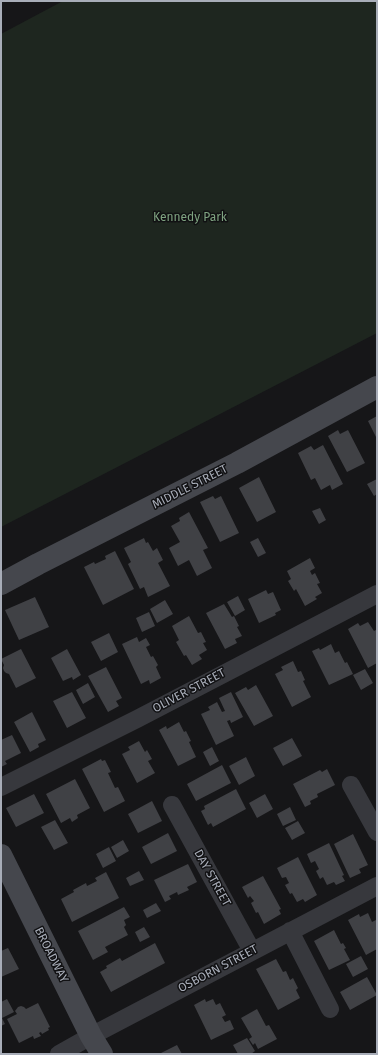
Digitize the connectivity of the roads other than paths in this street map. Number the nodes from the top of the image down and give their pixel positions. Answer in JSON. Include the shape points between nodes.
{"nodes":[{"id":1,"x":377,"y":387,"type":"edge"},
{"id":2,"x":1,"y":584,"type":"edge"},
{"id":3,"x":377,"y":594,"type":"edge"},
{"id":4,"x":351,"y":785,"type":"dead end"},
{"id":5,"x":1,"y":787,"type":"edge"},
{"id":6,"x":172,"y":805,"type":"dead end"},
{"id":7,"x":377,"y":832,"type":"edge"},
{"id":8,"x":1,"y":855,"type":"edge"},
{"id":9,"x":377,"y":886,"type":"edge"},
{"id":10,"x":290,"y":931,"type":"junction"},
{"id":11,"x":252,"y":951,"type":"junction"},
{"id":12,"x":330,"y":1009,"type":"dead end"},
{"id":13,"x":97,"y":1045,"type":"edge"},
{"id":14,"x":60,"y":1054,"type":"edge"}],
"edges":[{"from":1,"to":2,"type":"street","name":"MIDDLE STREET","via":[[237,463]]},
{"from":3,"to":5,"type":"street","name":"OLIVER STREET"},
{"from":4,"to":7,"type":"street"},
{"from":6,"to":11,"type":"street","name":"DAY STREET"},
{"from":8,"to":13,"type":"street","name":"BROADWAY"},
{"from":9,"to":10,"type":"street","name":"OSBORN STREET"},
{"from":10,"to":11,"type":"street","name":"OSBORN STREET"},
{"from":10,"to":12,"type":"street"},
{"from":11,"to":13,"type":"street","name":"OSBORN STREET"},
{"from":13,"to":14,"type":"street","name":"OSBORN STREET"}]}
